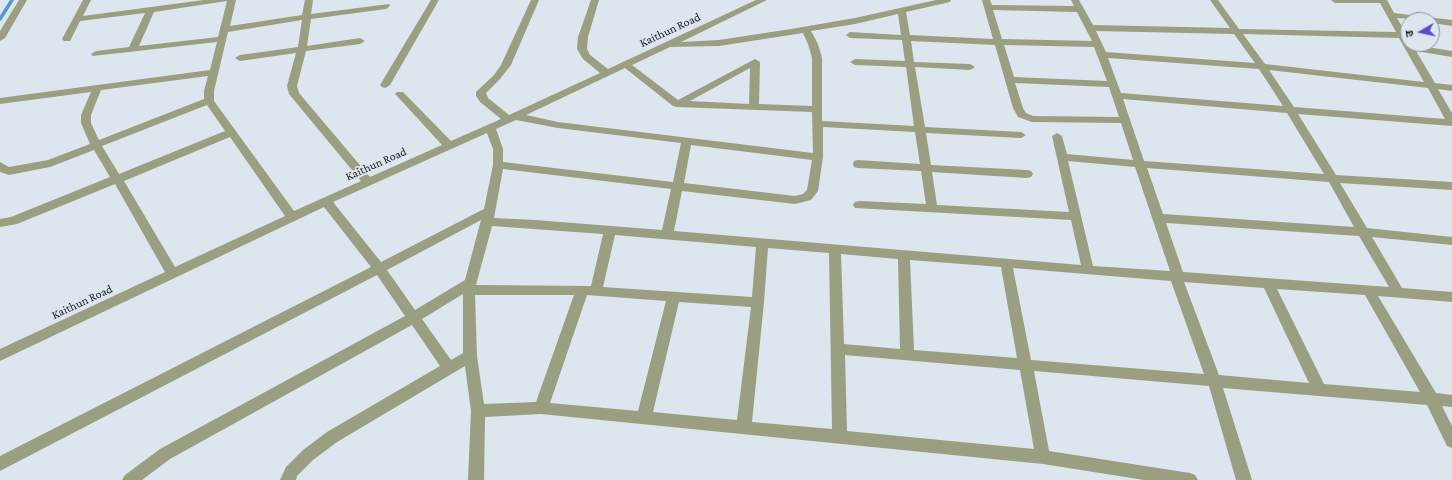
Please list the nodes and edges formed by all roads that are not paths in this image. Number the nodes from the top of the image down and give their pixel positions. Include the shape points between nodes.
1 (23, 0) edge
2 (88, 0) edge
3 (224, 0) edge
4 (232, 0) edge
5 (309, 0) edge
6 (435, 0) edge
7 (535, 0) edge
8 (595, 0) edge
9 (763, 0) edge
10 (947, 0) edge
11 (1214, 0) edge
12 (1334, 0) edge
13 (1383, 0) edge
14 (987, 4) edge
15 (1078, 5) edge
16 (386, 6) dead end
17 (151, 9) junction
18 (902, 11) junction
19 (1390, 15) junction
20 (1400, 16) edge
21 (307, 17) junction
22 (78, 19) junction
23 (1440, 21) edge
24 (1452, 23) edge
25 (1090, 28) junction
26 (806, 30) junction
27 (1236, 30) junction
28 (1400, 32) edge
29 (223, 34) junction
30 (850, 35) dead end
31 (1400, 35) edge
32 (0, 38) edge
33 (906, 38) junction
34 (67, 39) dead end
35 (360, 41) dead end
36 (999, 42) junction
37 (1098, 44) junction
38 (667, 45) junction
39 (133, 49) junction
40 (302, 49) junction
41 (1412, 52) edge
42 (1440, 52) edge
43 (96, 54) dead end
44 (1452, 54) edge
45 (1102, 55) junction
46 (240, 58) dead end
47 (855, 62) dead end
48 (909, 64) junction
49 (626, 65) junction
50 (1262, 66) junction
51 (970, 68) dead end
52 (213, 72) junction
53 (607, 73) junction
54 (1010, 80) junction
55 (1113, 84) junction
56 (1431, 84) junction
57 (385, 85) dead end
58 (97, 88) junction
59 (1452, 88) edge
60 (400, 94) dead end
61 (1117, 96) junction
62 (0, 101) edge
63 (209, 101) junction
64 (677, 104) junction
65 (754, 107) junction
66 (817, 109) junction
67 (1289, 109) junction
68 (511, 118) junction
69 (1125, 120) junction
70 (1452, 123) edge
71 (818, 124) junction
72 (490, 128) junction
73 (919, 129) junction
74 (231, 133) junction
75 (1021, 135) dead end
76 (1057, 136) dead end
77 (687, 142) junction
78 (96, 145) junction
79 (449, 146) junction
80 (818, 157) junction
81 (1062, 157) junction
82 (858, 164) dead end
83 (1139, 164) junction
84 (498, 165) junction
85 (0, 167) edge
86 (925, 168) junction
87 (1027, 174) dead end
88 (1333, 178) junction
89 (117, 179) junction
90 (368, 182) junction
91 (1452, 186) edge
92 (678, 187) junction
93 (326, 201) junction
94 (859, 205) dead end
95 (932, 209) junction
96 (1075, 216) junction
97 (292, 217) junction
98 (487, 217) junction
99 (1157, 218) junction
100 (0, 223) edge
101 (610, 231) junction
102 (1364, 232) junction
103 (667, 235) junction
104 (1452, 241) edge
105 (762, 242) junction
106 (835, 249) junction
107 (904, 254) junction
108 (1006, 262) junction
109 (378, 267) junction
110 (1088, 270) junction
111 (173, 274) junction
112 (1177, 276) junction
113 (1268, 283) junction
114 (470, 286) junction
115 (589, 290) junction
116 (1368, 290) junction
117 (1399, 294) junction
118 (674, 296) junction
119 (1452, 297) edge
120 (758, 302) junction
121 (414, 317) junction
122 (839, 349) junction
123 (907, 354) junction
124 (0, 355) edge
125 (470, 356) junction
126 (1026, 365) junction
127 (450, 369) junction
128 (1214, 381) junction
129 (1320, 390) junction
130 (1432, 400) junction
131 (1452, 401) edge
132 (541, 408) junction
133 (478, 411) junction
134 (644, 417) junction
135 (744, 427) junction
136 (840, 437) junction
137 (1452, 441) edge
138 (1043, 457) junction
139 (0, 464) edge
140 (130, 480) edge
141 (288, 480) edge
142 (476, 480) edge
143 (1190, 480) edge
144 (1244, 480) edge

1 - 32 street
2 - 22 street
3 - 17 street
4 - 29 street
5 - 21 street
6 - 57 street
7 - 68 street via 506,65 481,92 484,100
8 - 53 street via 583,37 582,49 586,57
9 - 38 street, Kaithun Road
10 - 18 street
11 - 27 street
12 - 13 street
13 - 19 street
14 - 15 street
14 - 36 street
15 - 25 street
16 - 21 street
17 - 22 street
17 - 39 street
18 - 26 street
18 - 33 street
19 - 20 street
19 - 28 street
21 - 29 street
21 - 40 street
22 - 34 street
23 - 24 street
25 - 27 street
25 - 37 street
26 - 38 street via 719,42
26 - 66 street via 816,58
27 - 31 street
27 - 50 street
29 - 39 street
29 - 52 street
30 - 33 street
33 - 36 street
33 - 48 street
35 - 40 street
36 - 37 street
36 - 54 street
37 - 45 street
38 - 49 street, Kaithun Road
39 - 43 street
40 - 46 street
40 - 90 street via 293,82 294,94
41 - 56 street
42 - 44 street
45 - 50 street
45 - 55 street
47 - 48 street
48 - 51 street
48 - 73 street
49 - 53 street, Kaithun Road
49 - 64 street
50 - 56 street
50 - 67 street
52 - 58 street
52 - 63 street
53 - 68 street, Kaithun Road
54 - 55 street
54 - 69 street via 1018,108 1026,117
55 - 61 street
56 - 59 street
56 - 70 street
58 - 62 street
58 - 78 street via 85,119
60 - 79 street
61 - 67 street
61 - 69 street
63 - 74 street
63 - 78 street
64 - 65 street
64 - 65 street via 755,62
65 - 66 street
66 - 71 street
67 - 70 street
67 - 88 street
68 - 72 street, Kaithun Road
68 - 77 street
69 - 83 street
71 - 73 street
71 - 80 street
72 - 79 street, Kaithun Road
72 - 84 street via 498,150
73 - 75 street
73 - 86 street
74 - 89 street
74 - 97 street
76 - 81 street
77 - 80 street
77 - 92 street
78 - 85 street via 38,166 9,170
78 - 89 street
79 - 90 street, Kaithun Road
80 - 92 street via 812,191 803,199
81 - 83 street
81 - 96 street
82 - 86 street
83 - 88 street
83 - 99 street
84 - 92 street
84 - 98 street
86 - 87 street
86 - 95 street
88 - 91 street
88 - 102 street
89 - 100 street via 13,221
89 - 111 street
90 - 93 street, Kaithun Road
92 - 103 street
93 - 97 street, Kaithun Road
93 - 109 street
94 - 95 street
95 - 96 street
96 - 110 street
97 - 111 street, Kaithun Road
98 - 101 street
98 - 109 street
98 - 114 street
99 - 102 street
99 - 112 street
101 - 103 street
101 - 115 street
102 - 104 street
102 - 117 street
103 - 105 street
105 - 106 street
105 - 120 street
106 - 107 street
106 - 122 street
107 - 108 street
107 - 123 street
108 - 110 street
108 - 126 street
109 - 121 street
109 - 139 street
110 - 112 street
111 - 124 street, Kaithun Road
112 - 113 street
112 - 128 street
113 - 116 street
113 - 129 street
114 - 115 street
114 - 121 street
114 - 125 street
115 - 118 street
115 - 132 street
116 - 117 street
116 - 130 street
117 - 119 street
118 - 120 street
118 - 134 street
120 - 135 street
121 - 127 street
121 - 140 street via 165,454
122 - 123 street
122 - 136 street
123 - 126 street
125 - 127 street
125 - 133 street
126 - 128 street
126 - 138 street
127 - 141 street via 332,437 308,455 291,472
128 - 129 street
128 - 144 street
129 - 130 street
130 - 131 street
130 - 137 street
132 - 133 street
132 - 134 street
133 - 142 street
134 - 135 street
135 - 136 street
136 - 138 street
138 - 143 street

